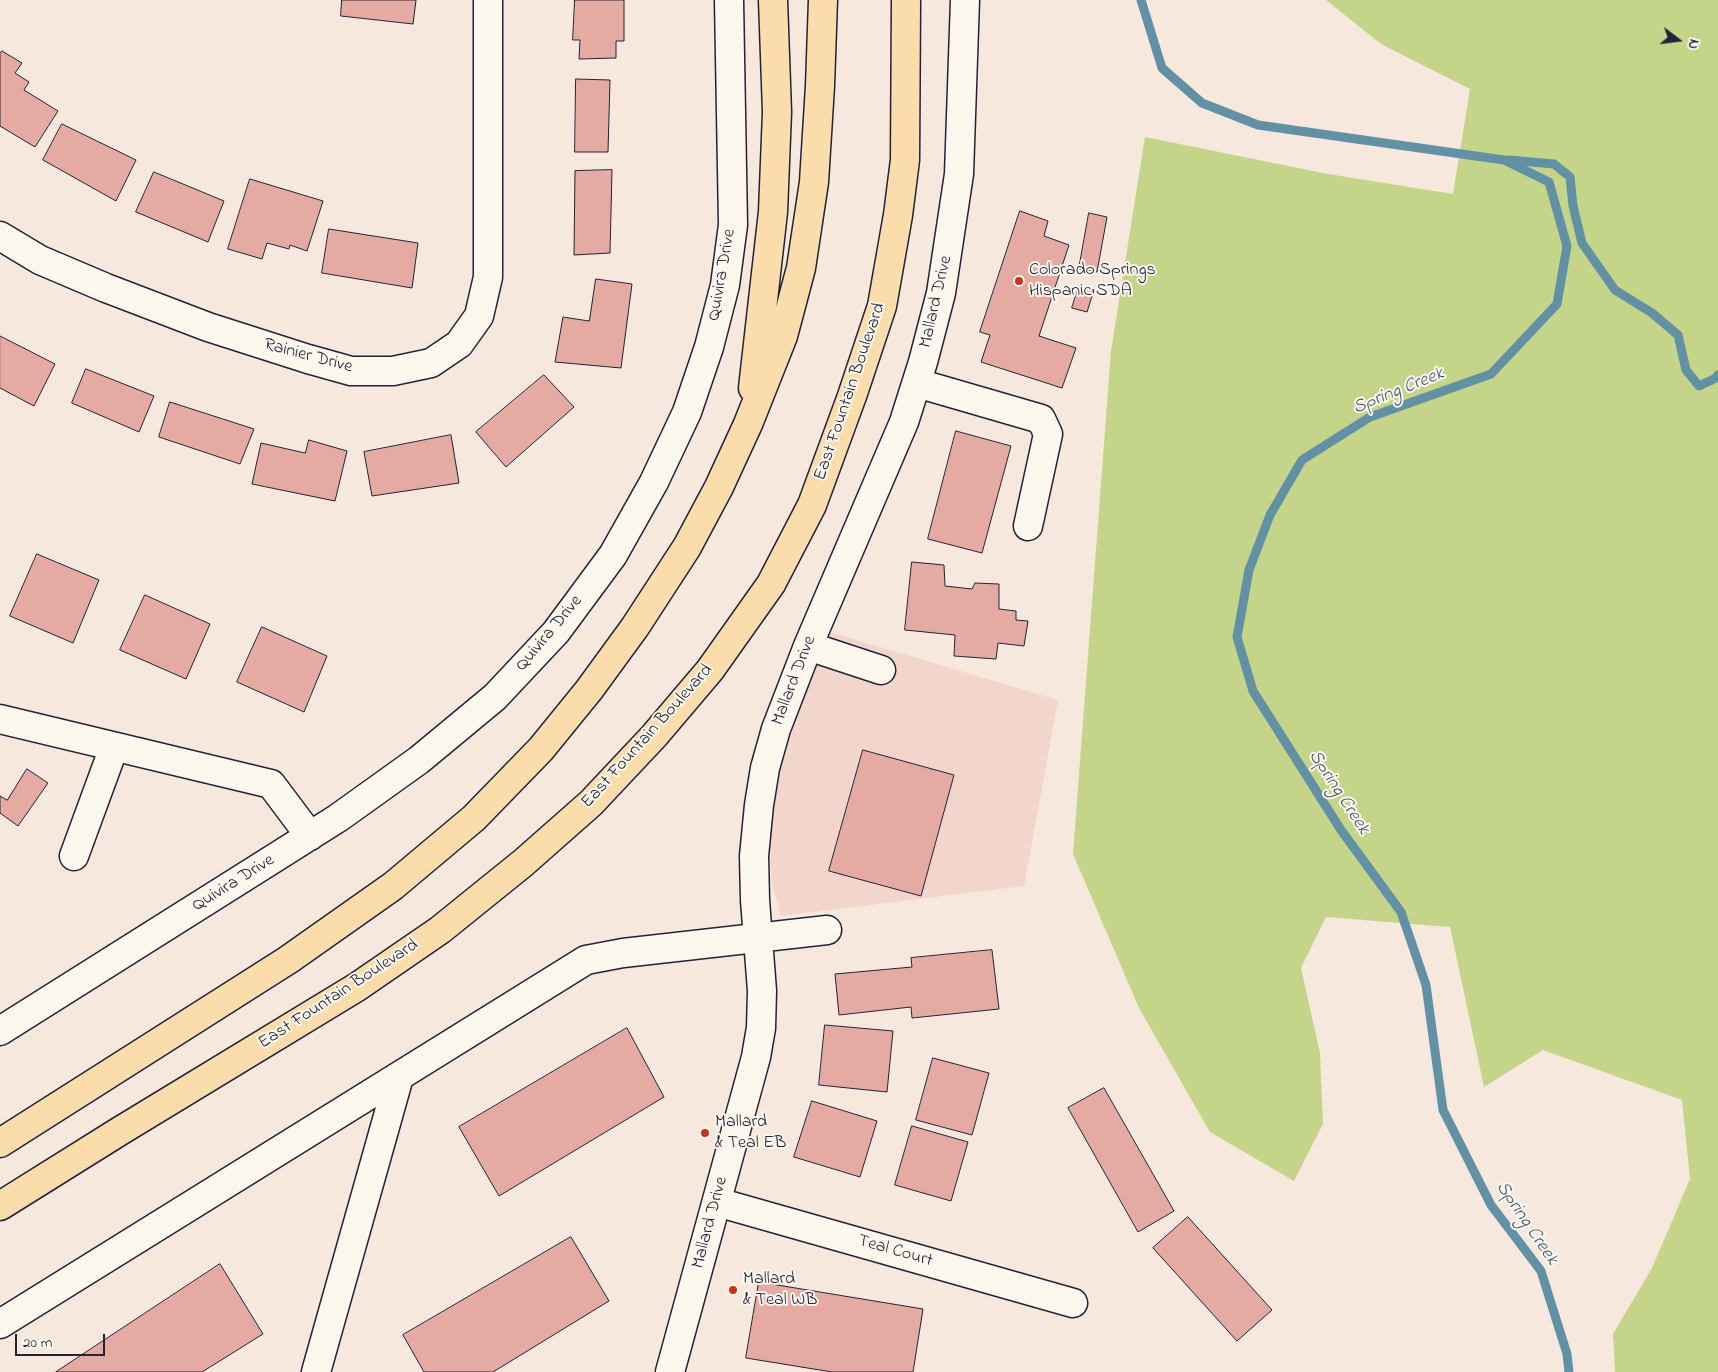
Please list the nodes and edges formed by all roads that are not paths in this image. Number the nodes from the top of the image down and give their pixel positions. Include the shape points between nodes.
1 (488, 0) edge
2 (729, 0) edge
3 (774, 0) edge
4 (823, 0) edge
5 (906, 0) edge
6 (965, 0) edge
7 (0, 236) edge
8 (917, 383) junction
9 (748, 424) junction
10 (1028, 526) dead end
11 (808, 646) junction
12 (881, 670) dead end
13 (0, 720) edge
14 (114, 747) junction
15 (310, 836) junction
16 (74, 856) dead end
17 (827, 930) dead end
18 (758, 938) junction
19 (0, 1030) edge
20 (398, 1077) junction
21 (0, 1143) edge
22 (717, 1202) junction
23 (0, 1206) edge
24 (1074, 1303) dead end
25 (0, 1324) edge
26 (316, 1372) edge
27 (670, 1372) edge

1 - 7 street, Rainier Drive via 488,277 479,316 460,344 431,363 393,371 351,371 308,359 208,328 106,288 40,260
2 - 15 street, Quivira Drive via 733,225 725,284 709,347 687,412 654,482 613,555 556,632 495,697 419,760
3 - 9 highway via 777,112 773,212
4 - 9 highway via 814,182 801,268 783,336
5 - 23 highway, East Fountain Boulevard via 905,160 882,306 812,505 770,584 710,670 591,803 440,930 357,987
6 - 8 street, Mallard Drive via 959,174 941,293
8 - 10 street via 1041,419 1048,434
8 - 11 street, Mallard Drive via 897,439
9 - 21 highway via 687,547 635,627 541,749 474,818 393,886 288,960
11 - 12 street
11 - 18 street, Mallard Drive via 765,768 754,856
13 - 14 street
14 - 15 street via 271,784
14 - 16 street
15 - 19 street, Quivira Drive
17 - 18 street
18 - 20 street via 623,952 586,960
18 - 22 street, Mallard Drive via 761,1028
20 - 25 street
20 - 26 street
22 - 24 street, Teal Court
22 - 27 street, Mallard Drive

